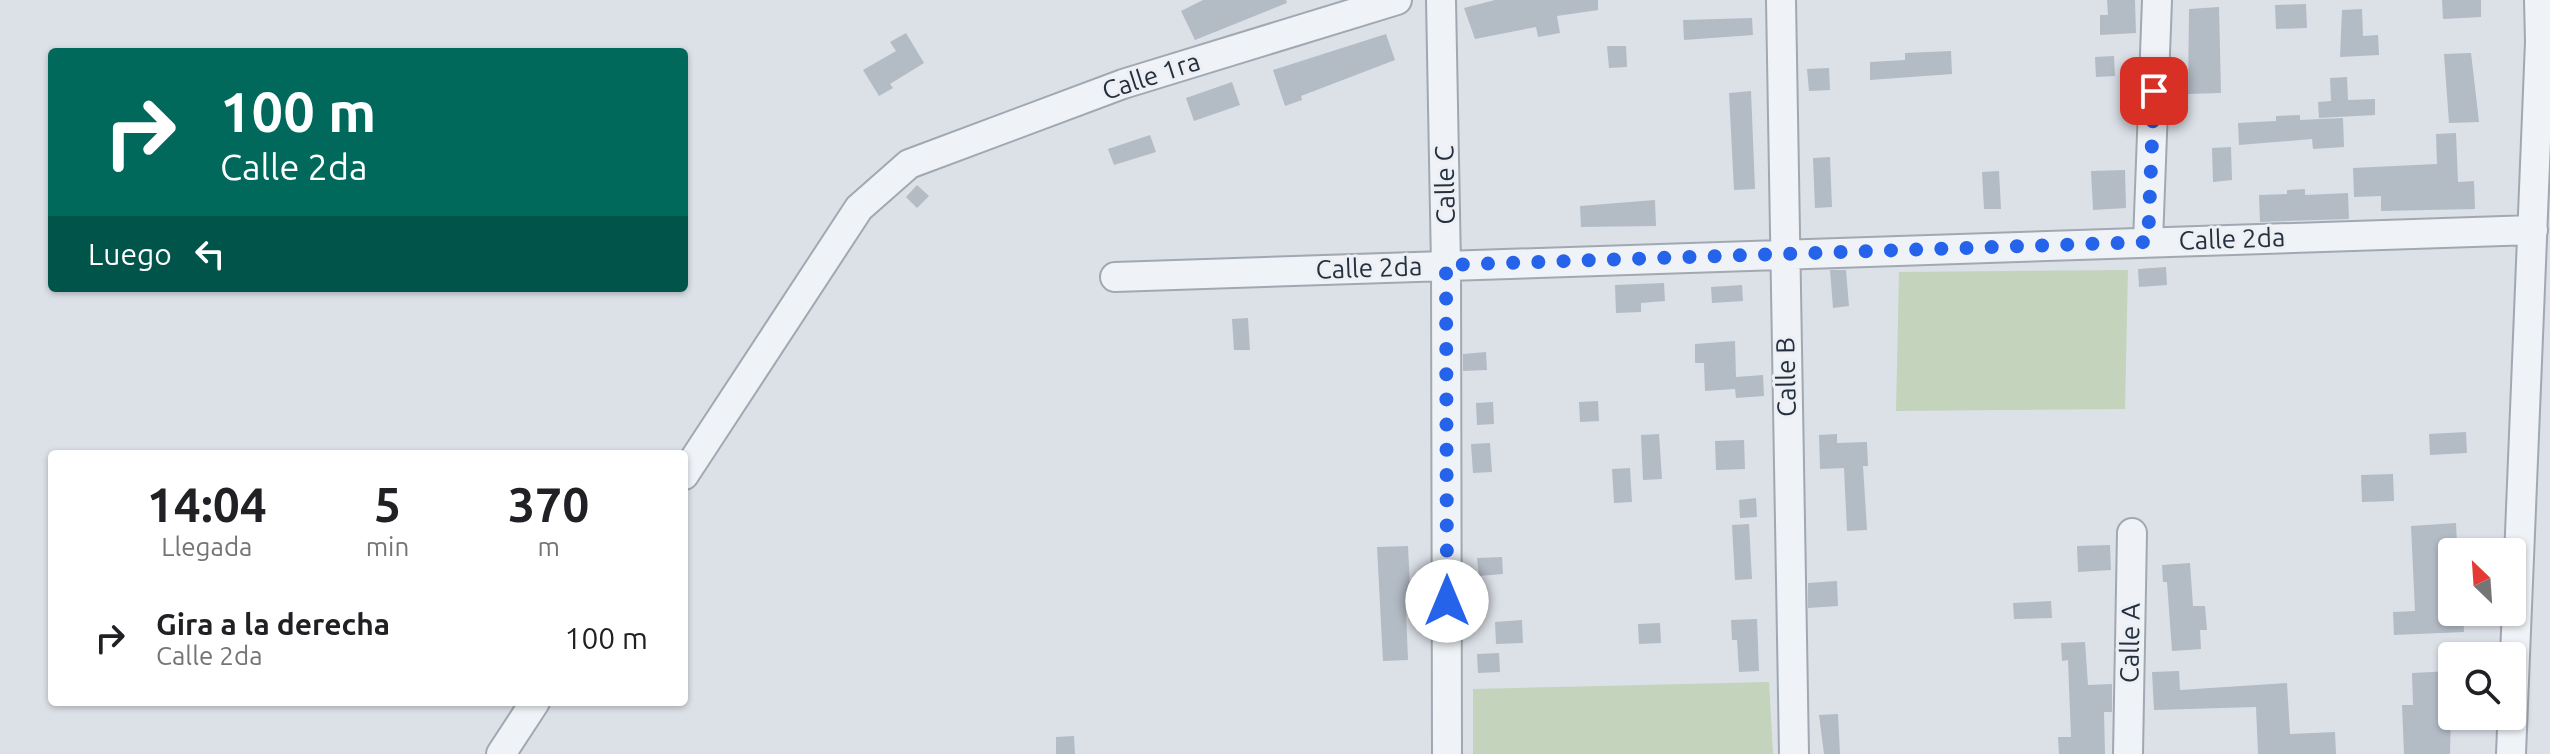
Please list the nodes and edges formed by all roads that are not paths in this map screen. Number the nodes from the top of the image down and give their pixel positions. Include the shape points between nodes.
1 (1397, 0) edge
2 (1441, 0) edge
3 (1781, 0) edge
4 (2157, 0) edge
5 (2539, 0) edge
6 (2533, 230) junction
7 (2148, 242) junction
8 (1784, 253) junction
9 (1446, 265) junction
10 (1115, 277) dead end
11 (688, 469) edge
12 (2132, 533) dead end
13 (532, 706) edge
14 (501, 754) edge
15 (1447, 754) edge
16 (1794, 754) edge
17 (2128, 754) edge
18 (2511, 754) edge

1 - 11 street, Calle 1ra via 1123,84 909,164 859,208
2 - 9 street, Calle C
3 - 8 street, Calle B
4 - 7 street
5 - 6 street
6 - 7 street, Calle 2da
6 - 18 street
7 - 8 street, Calle 2da
8 - 9 street, Calle 2da
8 - 16 street, Calle B
9 - 10 street, Calle 2da
9 - 15 street, Calle C
12 - 17 street, Calle A
13 - 14 street

